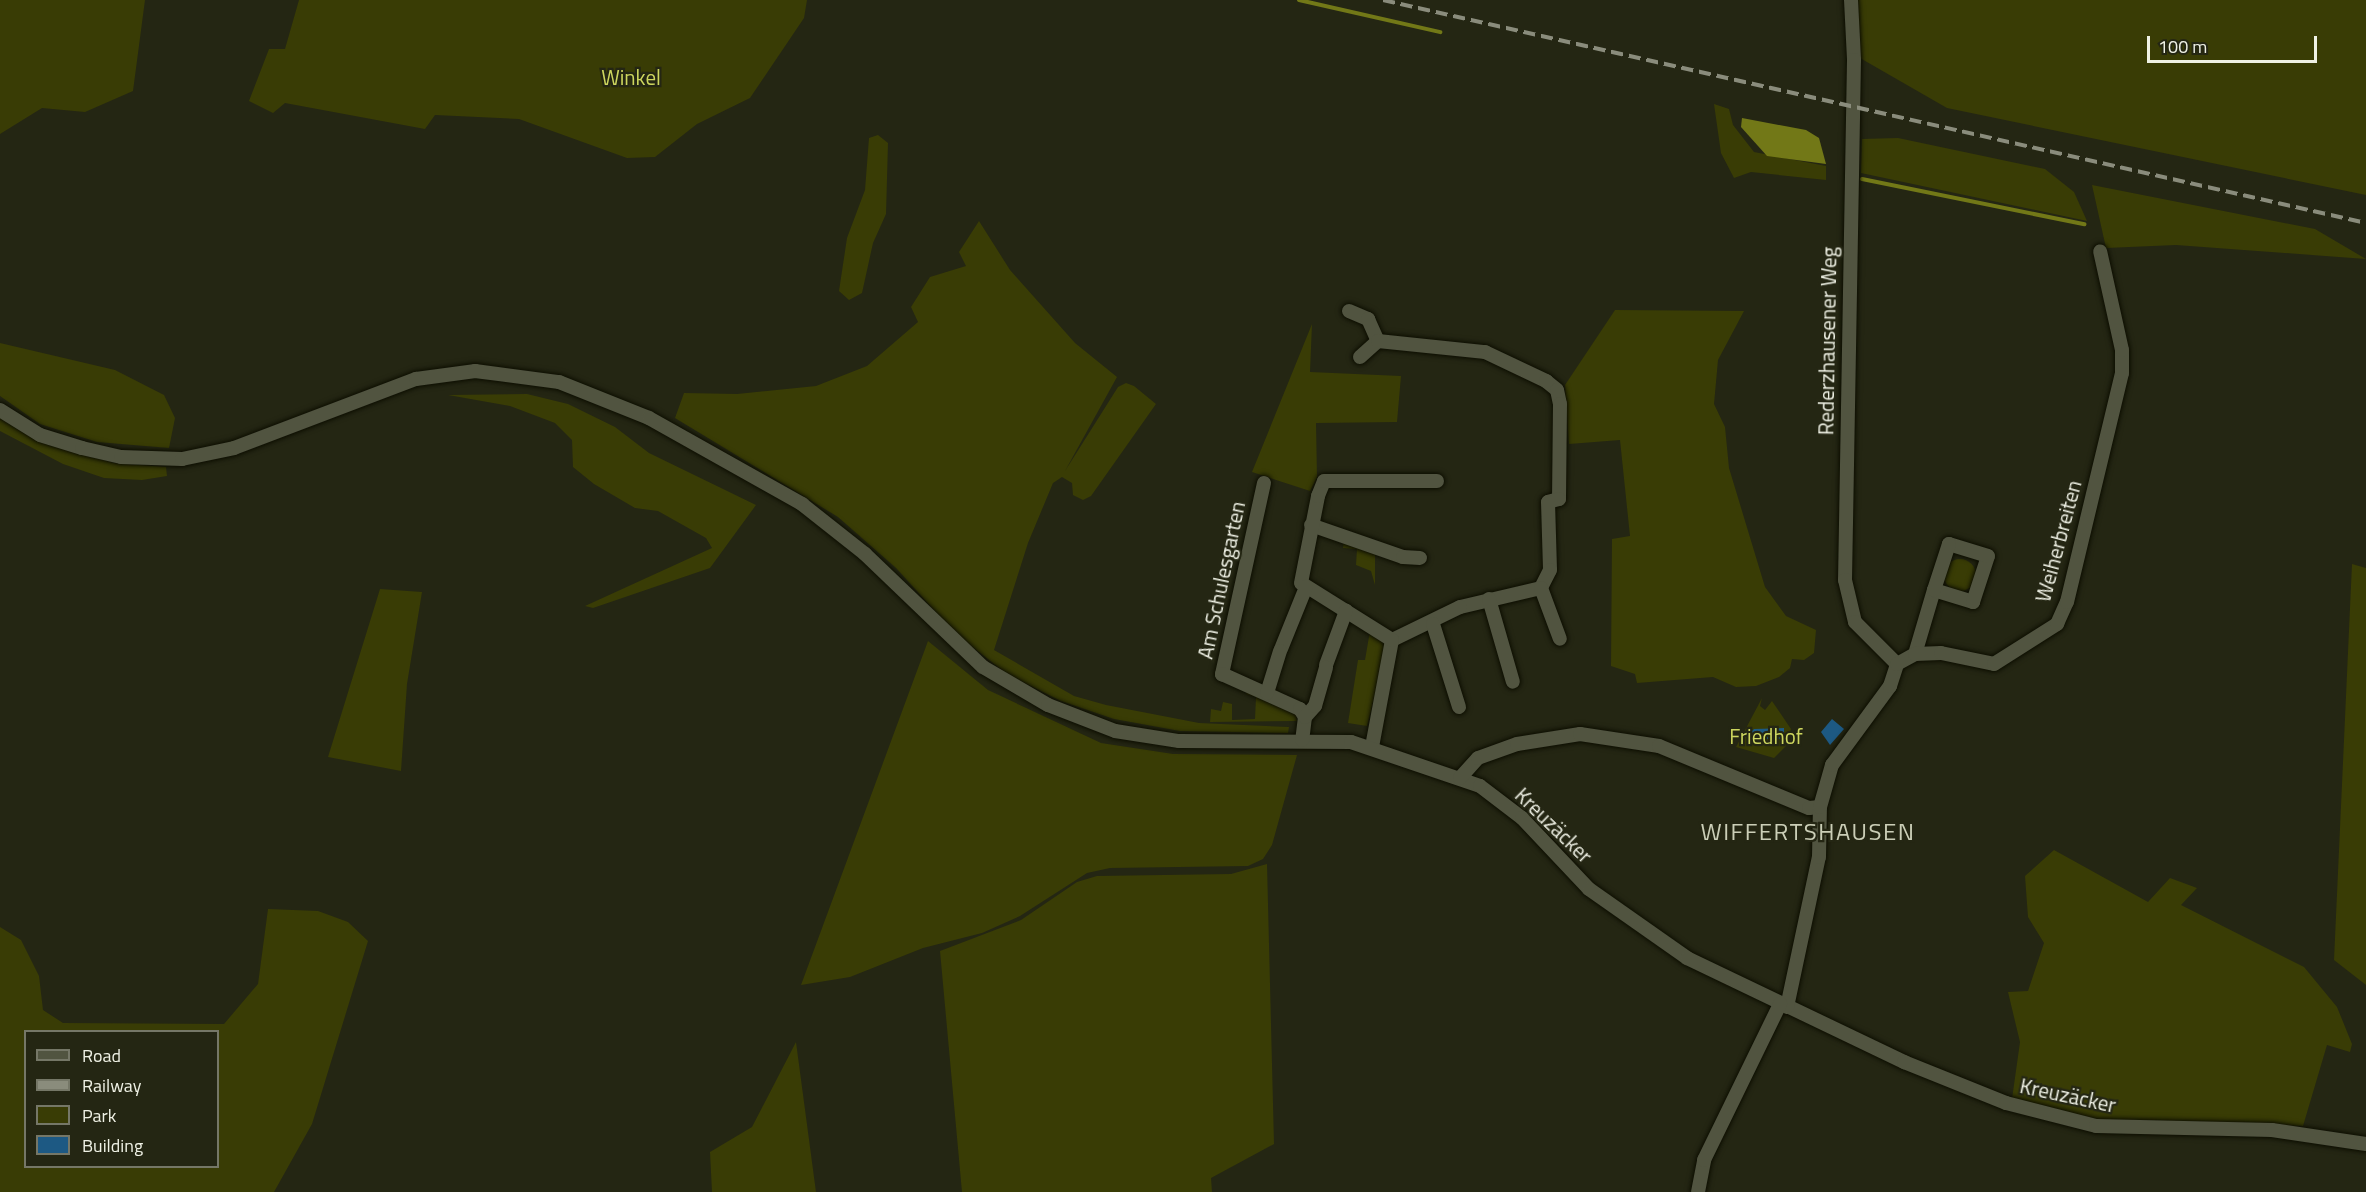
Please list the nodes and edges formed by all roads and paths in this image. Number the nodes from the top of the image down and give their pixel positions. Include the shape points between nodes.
1 (1851, 0) edge
2 (2100, 251) dead end
3 (1349, 311) dead end
4 (1378, 341) junction
5 (1360, 357) dead end
6 (0, 410) edge
7 (1437, 481) dead end
8 (1264, 483) dead end
9 (1311, 525) junction
10 (1420, 558) dead end
11 (1306, 587) junction
12 (1541, 588) junction
13 (1934, 590) junction
14 (1489, 599) junction
15 (1346, 611) junction
16 (1433, 624) junction
17 (1560, 639) dead end
18 (1392, 640) junction
19 (1915, 654) junction
20 (1897, 664) junction
21 (1513, 682) dead end
22 (1267, 693) junction
23 (1459, 707) dead end
24 (1305, 717) junction
25 (1302, 740) junction
26 (1372, 747) junction
27 (1460, 778) junction
28 (1820, 807) junction
29 (1784, 1006) junction
30 (2366, 1144) edge
31 (1698, 1191) edge

1 - 20 street, Rederzhausener Weg via 1854,60 1845,580 1855,622
2 - 19 street, Weiherbreiten via 2122,350 2122,373 2085,540 2057,624 1994,664 1941,653
3 - 4 street via 1368,319 1376,328
4 - 5 street
4 - 12 street via 1485,352 1557,390 1559,499 1548,502 1550,570
6 - 25 street, Kreuzäcker via 40,435 82,448 121,457 182,459 234,448 416,379 475,371 559,382 649,418 802,504 865,554 963,650 1020,690 1115,730 1179,741
7 - 9 street via 1324,481
8 - 22 street, Am Schulesgarten via 1222,674
9 - 10 street via 1403,557
9 - 11 street via 1300,576
11 - 15 street
11 - 22 street
12 - 14 street via 1506,600
12 - 17 street
13 - 13 street via 1949,544 1988,556 1973,602
13 - 19 street
14 - 16 street via 1460,608
14 - 21 street
15 - 18 street
15 - 24 street via 1315,706
16 - 18 street
16 - 23 street
18 - 26 street
19 - 20 street, Weiherbreiten
20 - 28 street via 1890,686 1838,752
22 - 24 street, Am Schulesgarten via 1290,702
24 - 25 street
25 - 26 street, Kreuzäcker
26 - 27 street, Kreuzäcker
27 - 28 street via 1478,758 1517,744 1580,734 1659,746 1809,808
27 - 29 street, Kreuzäcker via 1480,786 1522,818 1589,889 1622,917 1687,958
28 - 29 street via 1818,857
29 - 30 street, Kreuzäcker via 1955,1083 2064,1120 2139,1130 2272,1130
29 - 31 street via 1704,1160

